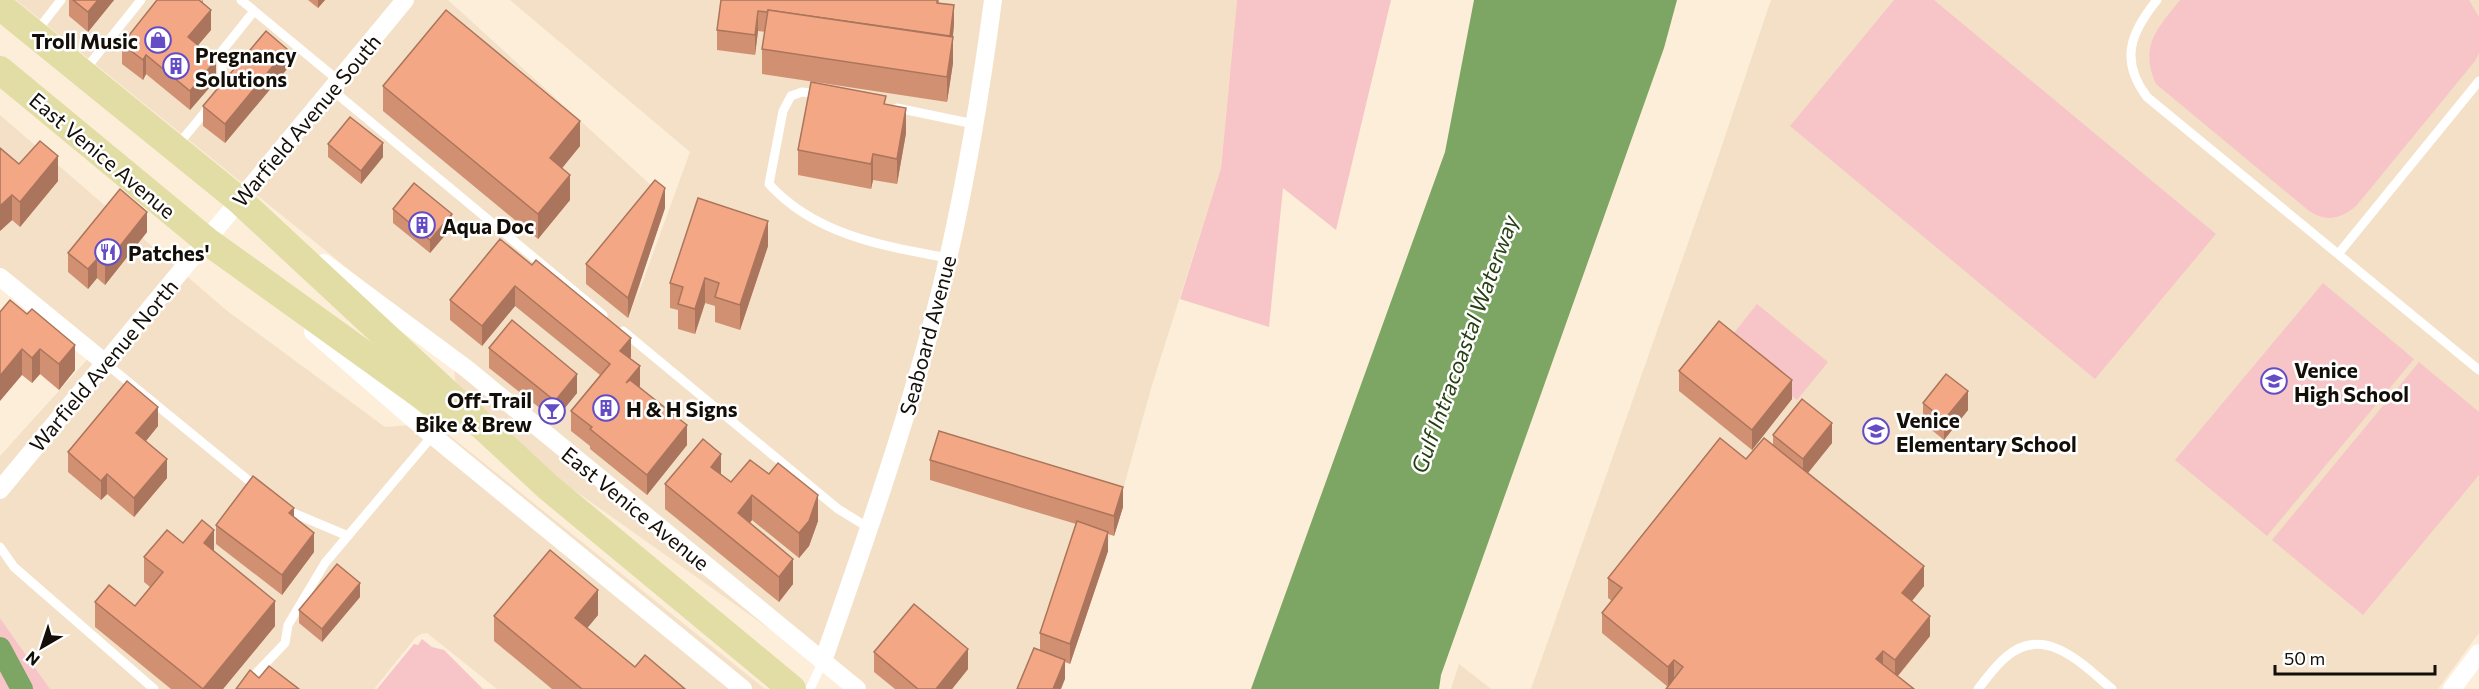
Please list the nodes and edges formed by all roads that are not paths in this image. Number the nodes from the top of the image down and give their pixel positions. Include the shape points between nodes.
1 (62, 0) edge
2 (141, 0) edge
3 (240, 0) edge
4 (405, 0) edge
5 (993, 0) edge
6 (2157, 0) edge
7 (0, 6) edge
8 (254, 11) junction
9 (35, 34) junction
10 (0, 69) edge
11 (83, 73) junction
12 (2479, 81) edge
13 (335, 85) junction
14 (827, 95) edge
15 (885, 105) edge
16 (974, 124) junction
17 (176, 148) junction
18 (239, 200) junction
19 (207, 241) junction
20 (2339, 252) junction
21 (948, 258) junction
22 (0, 277) edge
23 (104, 362) junction
24 (2479, 370) edge
25 (433, 435) junction
26 (542, 482) junction
27 (0, 490) edge
28 (268, 496) edge
29 (277, 504) edge
30 (869, 528) junction
31 (348, 536) junction
32 (0, 547) edge
33 (2479, 653) edge
34 (823, 661) junction
35 (154, 689) edge
36 (241, 689) edge
37 (742, 689) edge
38 (792, 689) edge
39 (810, 689) edge
40 (857, 689) edge
41 (1978, 689) edge
42 (2112, 689) edge
43 (2452, 689) edge

1 - 9 lane
2 - 11 lane
3 - 8 lane
4 - 13 street, Warfield Avenue South
5 - 16 street, Seaboard Avenue
6 - 20 lane via 2139,23 2133,40 2133,67 2143,91
7 - 9 main road, East Venice Avenue
8 - 13 lane
8 - 17 lane via 222,51 222,90
9 - 11 main road, East Venice Avenue
10 - 19 main road, East Venice Avenue
11 - 17 main road, East Venice Avenue
12 - 20 lane
13 - 18 street, Warfield Avenue South
13 - 30 lane via 758,443 838,509
14 - 21 lane via 802,92 791,96 783,111 769,184 782,199 835,231 868,243
15 - 16 lane
16 - 21 street, Seaboard Avenue
17 - 18 main road, East Venice Avenue
18 - 19 street, Warfield Avenue South
18 - 26 main road, East Venice Avenue
18 - 34 street, East Venice Avenue via 467,369
19 - 23 street, Warfield Avenue North
19 - 25 street, East Venice Avenue
19 - 26 main road, East Venice Avenue
20 - 24 lane
21 - 30 street, Seaboard Avenue via 899,437
22 - 23 street
23 - 27 street, Warfield Avenue North
23 - 28 lane
25 - 31 lane
25 - 37 street, East Venice Avenue
26 - 38 main road, East Venice Avenue
29 - 31 lane
30 - 34 street, Seaboard Avenue
31 - 36 lane via 325,563 288,625 285,643
32 - 35 lane via 14,567
33 - 43 street
34 - 39 lane
34 - 40 street, East Venice Avenue
41 - 42 lane via 2007,656 2037,645 2065,651

